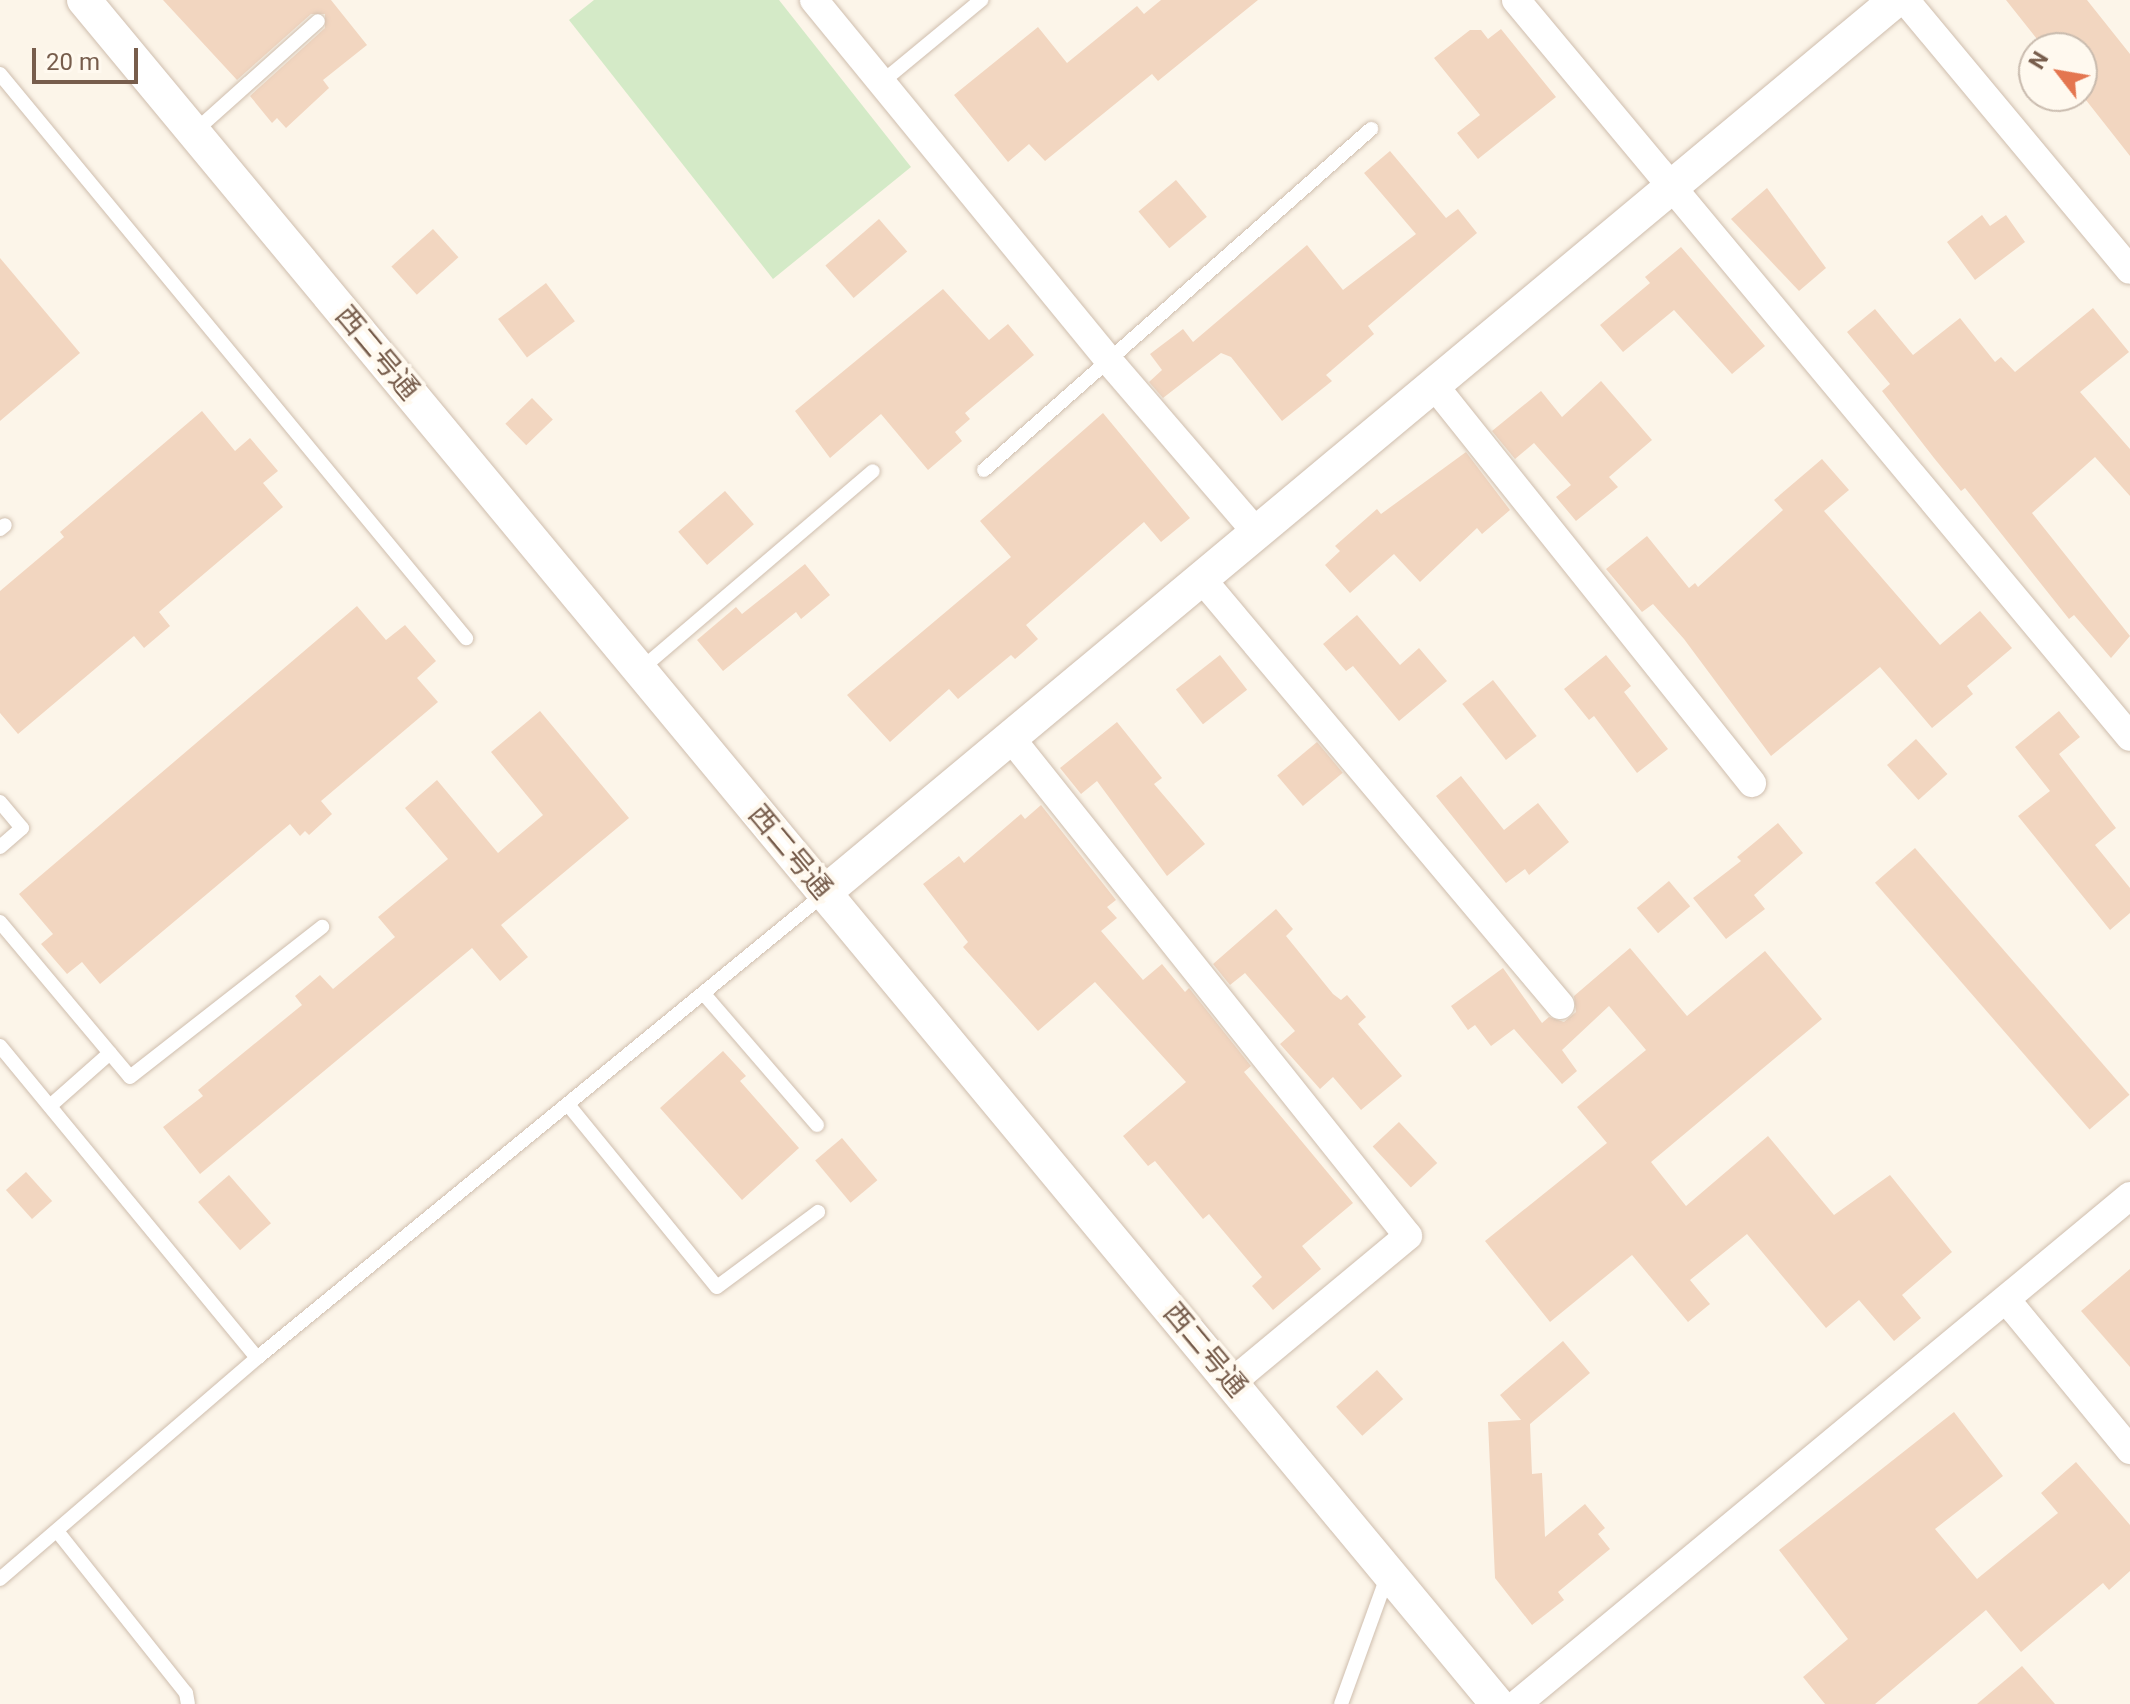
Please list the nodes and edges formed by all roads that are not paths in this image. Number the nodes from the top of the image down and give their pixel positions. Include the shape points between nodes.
1 (84, 0) edge
2 (814, 0) edge
3 (981, 0) edge
4 (1516, 0) edge
5 (1896, 0) edge
6 (1905, 0) edge
7 (318, 21) dead end
8 (0, 74) edge
9 (882, 82) junction
10 (1371, 129) dead end
11 (193, 132) junction
12 (1670, 188) junction
13 (2130, 270) edge
14 (1109, 361) junction
15 (1433, 384) junction
16 (984, 470) dead end
17 (873, 471) dead end
18 (1256, 532) junction
19 (1201, 578) junction
20 (466, 638) dead end
21 (640, 670) junction
22 (1010, 737) junction
23 (2130, 737) edge
24 (1752, 783) dead end
25 (0, 802) edge
26 (0, 847) edge
27 (824, 893) junction
28 (0, 922) edge
29 (322, 927) dead end
30 (704, 994) junction
31 (1560, 1005) dead end
32 (0, 1046) edge
33 (110, 1053) junction
34 (50, 1106) junction
35 (570, 1107) junction
36 (817, 1125) dead end
37 (2130, 1196) edge
38 (818, 1212) dead end
39 (2008, 1302) junction
40 (257, 1358) junction
41 (1232, 1382) junction
42 (2130, 1450) edge
43 (57, 1531) junction
44 (1388, 1574) junction
45 (0, 1579) edge
46 (188, 1704) edge
47 (1341, 1704) edge
48 (1497, 1704) edge
49 (1517, 1704) edge

1 - 11 street, 西二号通
2 - 9 street
3 - 9 lane
4 - 12 street
5 - 12 street
6 - 13 street
7 - 11 lane
8 - 20 lane
9 - 14 street
10 - 14 lane
11 - 21 street, 西二号通
12 - 15 street
12 - 23 street
14 - 16 lane
14 - 18 street
15 - 18 street
15 - 24 street
17 - 21 lane
18 - 19 street
19 - 22 street
19 - 31 street
21 - 27 street, 西二号通
22 - 27 street
22 - 41 street via 1408,1236
25 - 26 lane via 22,828
27 - 30 lane
27 - 41 street, 西二号通
28 - 33 lane
29 - 33 lane via 130,1077
30 - 35 lane
30 - 36 lane
32 - 34 lane
33 - 34 lane
34 - 40 lane
35 - 38 lane via 717,1287
35 - 40 lane
37 - 39 street
39 - 42 street
39 - 49 street
40 - 43 lane
41 - 44 street, 西二号通
43 - 45 lane
43 - 46 lane via 186,1693
44 - 47 lane
44 - 48 street, 西二号通

